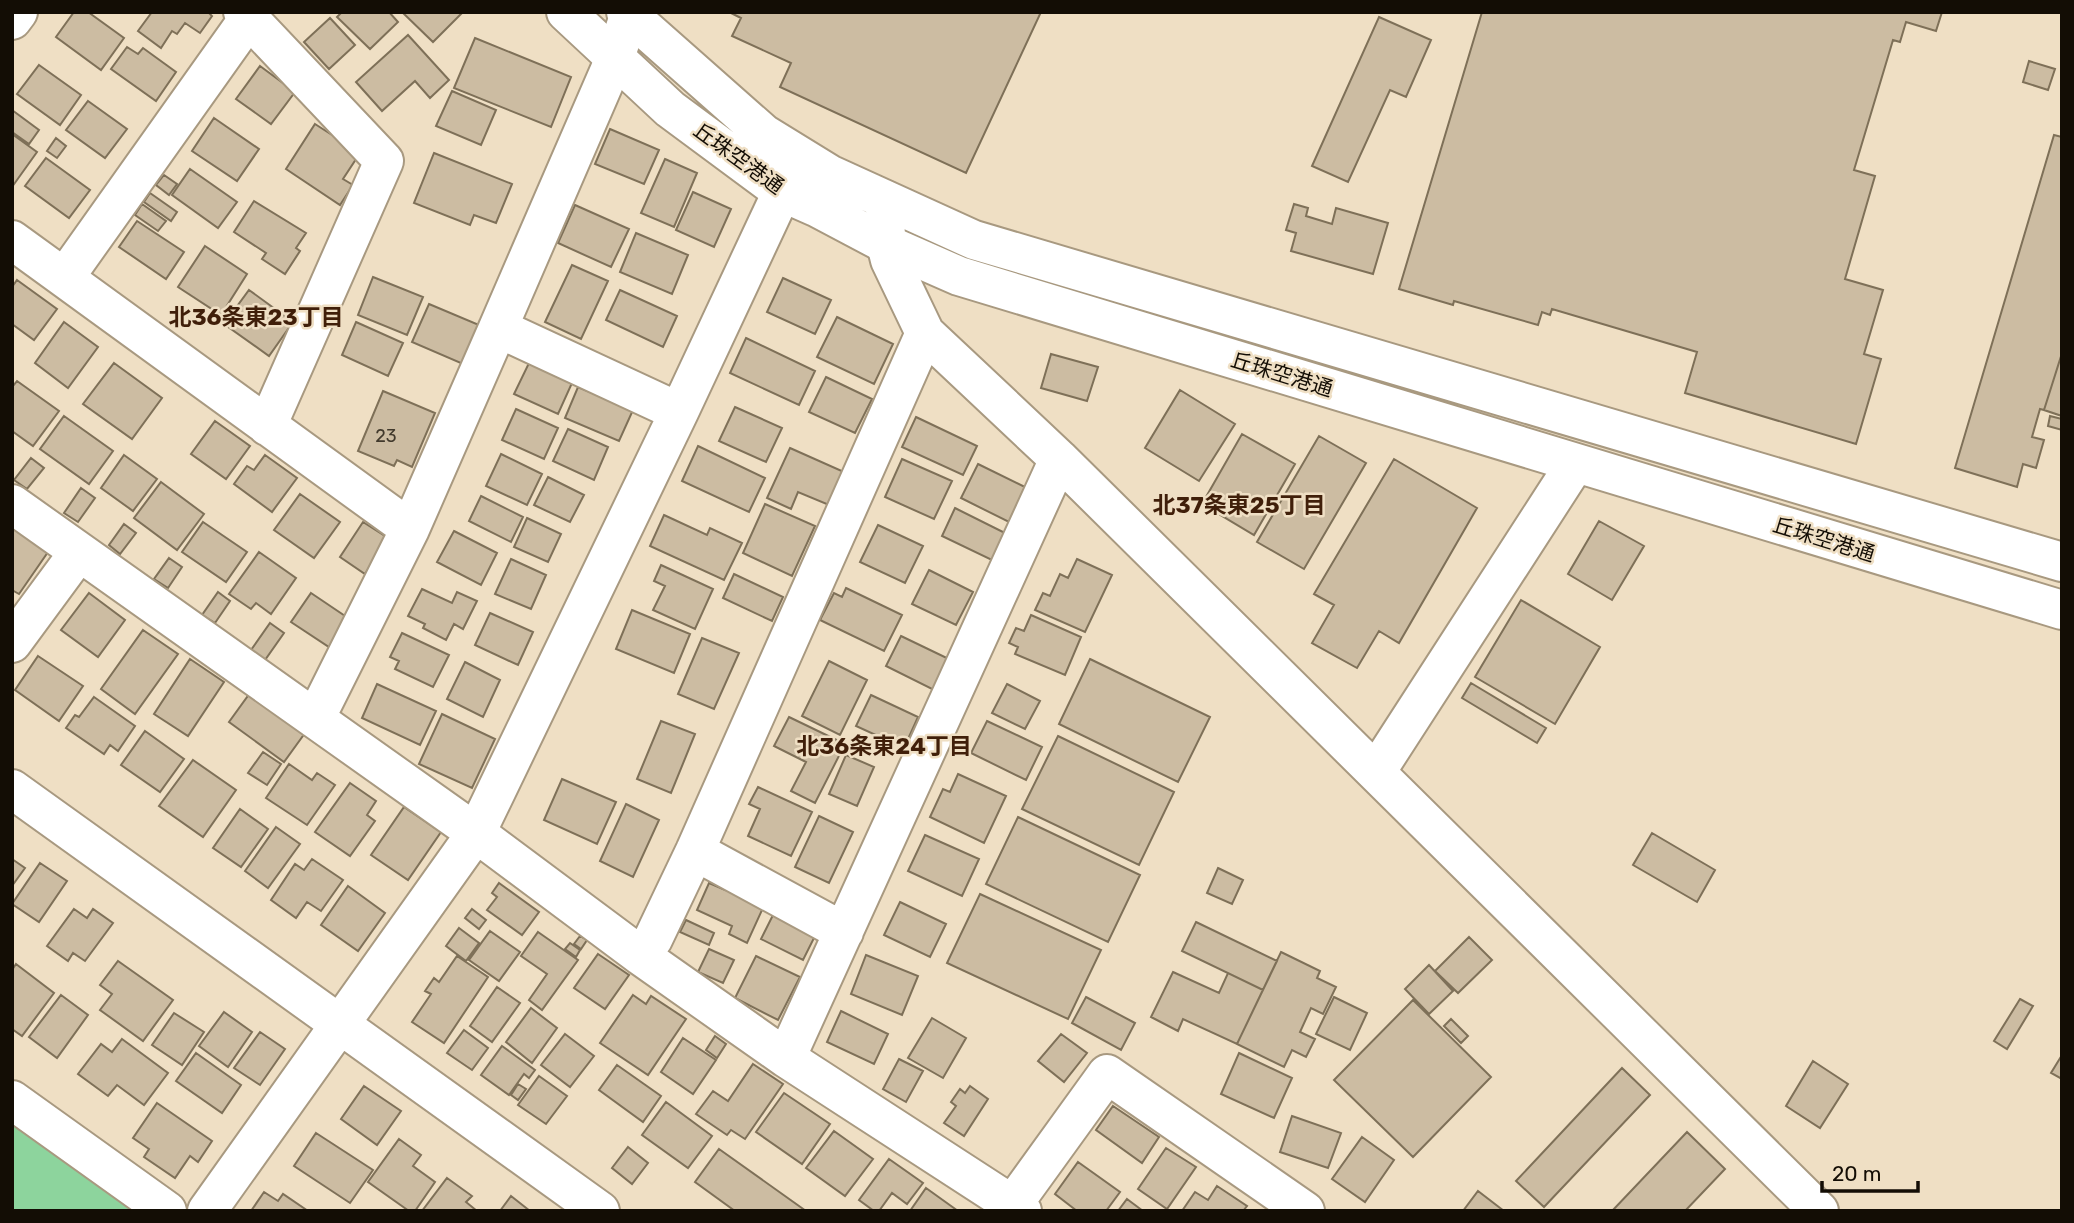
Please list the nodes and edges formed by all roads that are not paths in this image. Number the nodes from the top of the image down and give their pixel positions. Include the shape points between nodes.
1 (18, 12) edge
2 (566, 12) edge
3 (627, 14) edge
4 (246, 15) edge
5 (12, 20) edge
6 (615, 58) junction
7 (789, 149) junction
8 (782, 192) junction
9 (885, 200) junction
10 (12, 240) edge
11 (886, 244) junction
12 (65, 278) junction
13 (498, 328) junction
14 (925, 333) junction
15 (679, 412) junction
16 (267, 426) junction
17 (1059, 459) junction
18 (1575, 464) junction
19 (12, 504) edge
20 (410, 529) junction
21 (79, 552) junction
22 (2062, 562) edge
23 (2062, 610) edge
24 (12, 643) edge
25 (315, 719) junction
26 (1376, 772) junction
27 (12, 789) edge
28 (476, 834) junction
29 (695, 851) junction
30 (844, 932) junction
31 (641, 956) junction
32 (340, 1026) junction
33 (786, 1058) junction
34 (12, 1100) edge
35 (1014, 1209) edge
36 (1815, 1209) edge
37 (167, 1211) edge
38 (207, 1211) edge
39 (600, 1211) edge
40 (1305, 1211) edge

1 - 5 street
2 - 6 street, 丘珠空港通
3 - 6 street
3 - 7 street, 丘珠空港通 via 764,134
4 - 12 street
4 - 16 street via 384,161
6 - 8 street, 丘珠空港通 via 670,109
6 - 13 street
7 - 8 street
7 - 9 street, 丘珠空港通
8 - 11 street, 丘珠空港通
8 - 15 street
9 - 11 street
9 - 22 street, 丘珠空港通 via 974,240
10 - 12 street
11 - 14 street
11 - 18 street, 丘珠空港通 via 959,276
12 - 16 street
13 - 15 street
13 - 20 street
14 - 17 street
14 - 29 street
15 - 28 street
16 - 20 street
17 - 26 street
17 - 30 street
18 - 23 street, 丘珠空港通
18 - 26 street
19 - 21 street
20 - 25 street
21 - 24 street
21 - 25 street
25 - 28 street
26 - 36 street
27 - 32 street
28 - 31 street
28 - 32 street
29 - 30 street
29 - 31 street
30 - 33 street
31 - 33 street
32 - 38 street
32 - 39 street
33 - 35 street
34 - 37 street
35 - 40 street via 1107,1074

